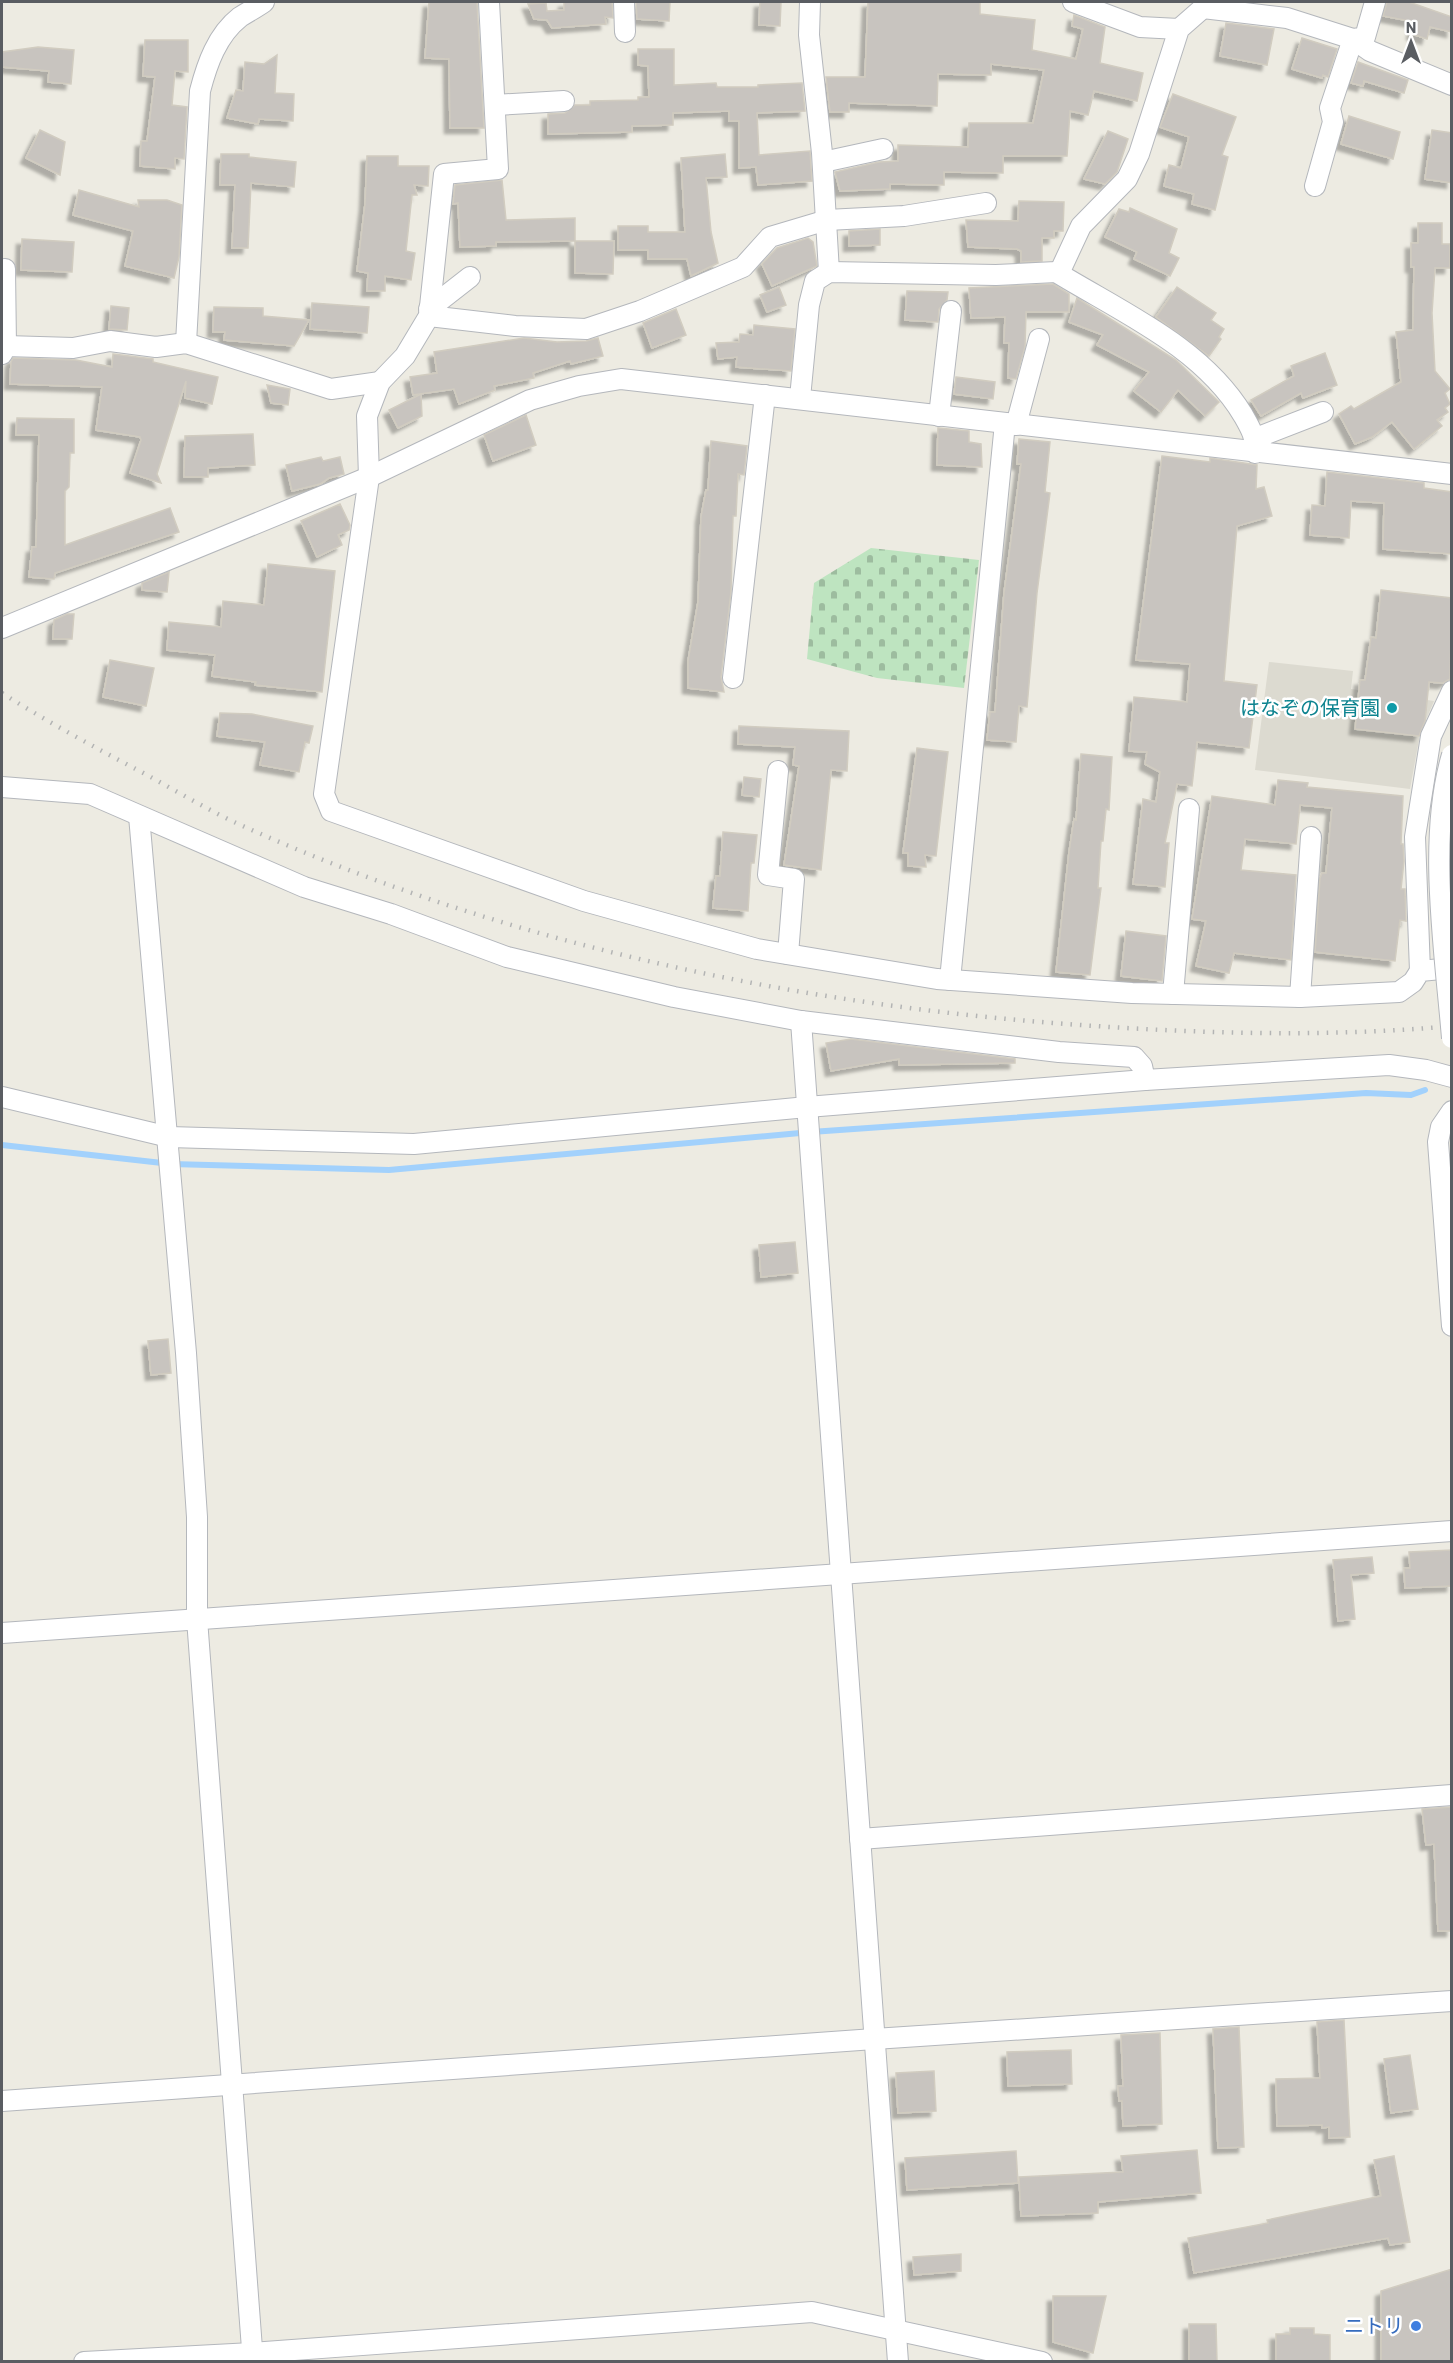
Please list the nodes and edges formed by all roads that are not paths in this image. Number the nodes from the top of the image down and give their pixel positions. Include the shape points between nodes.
1 (264, 2) edge
2 (489, 2) edge
3 (624, 2) edge
4 (810, 2) edge
5 (1073, 2) edge
6 (1375, 2) edge
7 (1204, 5) edge
8 (236, 9) edge
9 (1179, 29) junction
10 (625, 32) dead end
11 (1353, 39) junction
12 (1452, 85) edge
13 (564, 101) dead end
14 (495, 105) junction
15 (883, 149) dead end
16 (823, 162) junction
17 (1315, 186) dead end
18 (986, 203) dead end
19 (826, 220) junction
20 (5, 268) dead end
21 (829, 272) junction
22 (1056, 272) junction
23 (470, 277) dead end
24 (951, 311) dead end
25 (429, 312) junction
26 (1039, 339) dead end
27 (186, 343) junction
28 (4, 350) edge
29 (380, 382) junction
30 (765, 395) junction
31 (800, 398) junction
32 (1323, 412) dead end
33 (939, 416) junction
34 (1010, 424) junction
35 (1256, 446) junction
36 (1452, 474) edge
37 (369, 477) junction
38 (2, 628) edge
39 (734, 678) dead end
40 (1452, 692) edge
41 (1452, 754) edge
42 (778, 771) dead end
43 (2, 786) edge
44 (1189, 809) dead end
45 (139, 816) junction
46 (1311, 837) dead end
47 (788, 954) junction
48 (1452, 968) edge
49 (1420, 970) junction
50 (950, 980) junction
51 (1173, 994) junction
52 (1300, 997) junction
53 (801, 1021) junction
54 (1452, 1038) edge
55 (1452, 1077) edge
56 (1145, 1080) junction
57 (2, 1097) edge
58 (1452, 1111) edge
59 (807, 1113) junction
60 (169, 1142) junction
61 (1452, 1326) edge
62 (1452, 1531) edge
63 (839, 1572) junction
64 (197, 1619) junction
65 (2, 1633) edge
66 (1452, 1795) edge
67 (860, 1839) junction
68 (1452, 2001) edge
69 (874, 2039) junction
70 (233, 2085) junction
71 (2, 2102) edge
72 (896, 2329) junction
73 (253, 2357) edge
74 (84, 2361) edge
75 (898, 2361) edge
76 (1042, 2361) edge

1 - 8 street
2 - 14 street
3 - 10 street
4 - 16 street via 809,35
5 - 9 street via 1140,27
6 - 11 street via 1365,37
7 - 9 street
7 - 11 street via 1287,18
8 - 27 street via 206,64 200,91
9 - 22 street via 1139,154 1127,179 1081,226
11 - 12 street via 1370,51
11 - 17 street via 1330,108 1333,122
13 - 14 street
14 - 25 street via 498,169 444,174
15 - 16 street
16 - 19 street
18 - 19 street via 904,216
19 - 21 street
19 - 25 street via 770,237 743,267 640,312 586,329 515,326
20 - 28 street
21 - 22 street
21 - 31 street via 815,281 809,305
22 - 35 street via 1187,352 1227,390
23 - 25 street
24 - 33 street
25 - 29 street via 405,356
26 - 34 street
27 - 28 street via 156,347 110,341 73,348
27 - 29 street via 331,389
29 - 37 street via 367,416
30 - 31 street
30 - 37 street via 621,379 579,386 530,400
30 - 39 street
31 - 33 street
32 - 35 street
33 - 34 street
34 - 35 street
34 - 50 street
35 - 36 street
37 - 38 street
37 - 47 street via 324,794 331,811 584,901
40 - 49 street via 1431,736 1415,837
41 - 54 street, bridge via 1445,778 1440,881
42 - 47 street via 768,875 794,879
43 - 45 street via 90,794
44 - 51 street
45 - 53 street via 304,887 507,957 674,997
45 - 60 street
46 - 52 street
47 - 50 street
48 - 49 street
49 - 52 street via 1413,982 1399,992
50 - 51 street
51 - 52 street
53 - 56 street via 1059,1052 1134,1057 1142,1066
53 - 59 street
55 - 56 street via 1389,1065
56 - 59 street
57 - 60 street
58 - 61 street via 1441,1127 1438,1142
59 - 60 street via 414,1144
59 - 63 street
60 - 64 street via 197,1517
62 - 63 street
63 - 64 street
63 - 67 street
64 - 65 street
64 - 70 street
66 - 67 street
67 - 69 street
68 - 69 street
69 - 70 street
69 - 72 street
70 - 71 street
70 - 73 street
72 - 73 street via 812,2312
72 - 75 street
72 - 76 street
73 - 74 street

